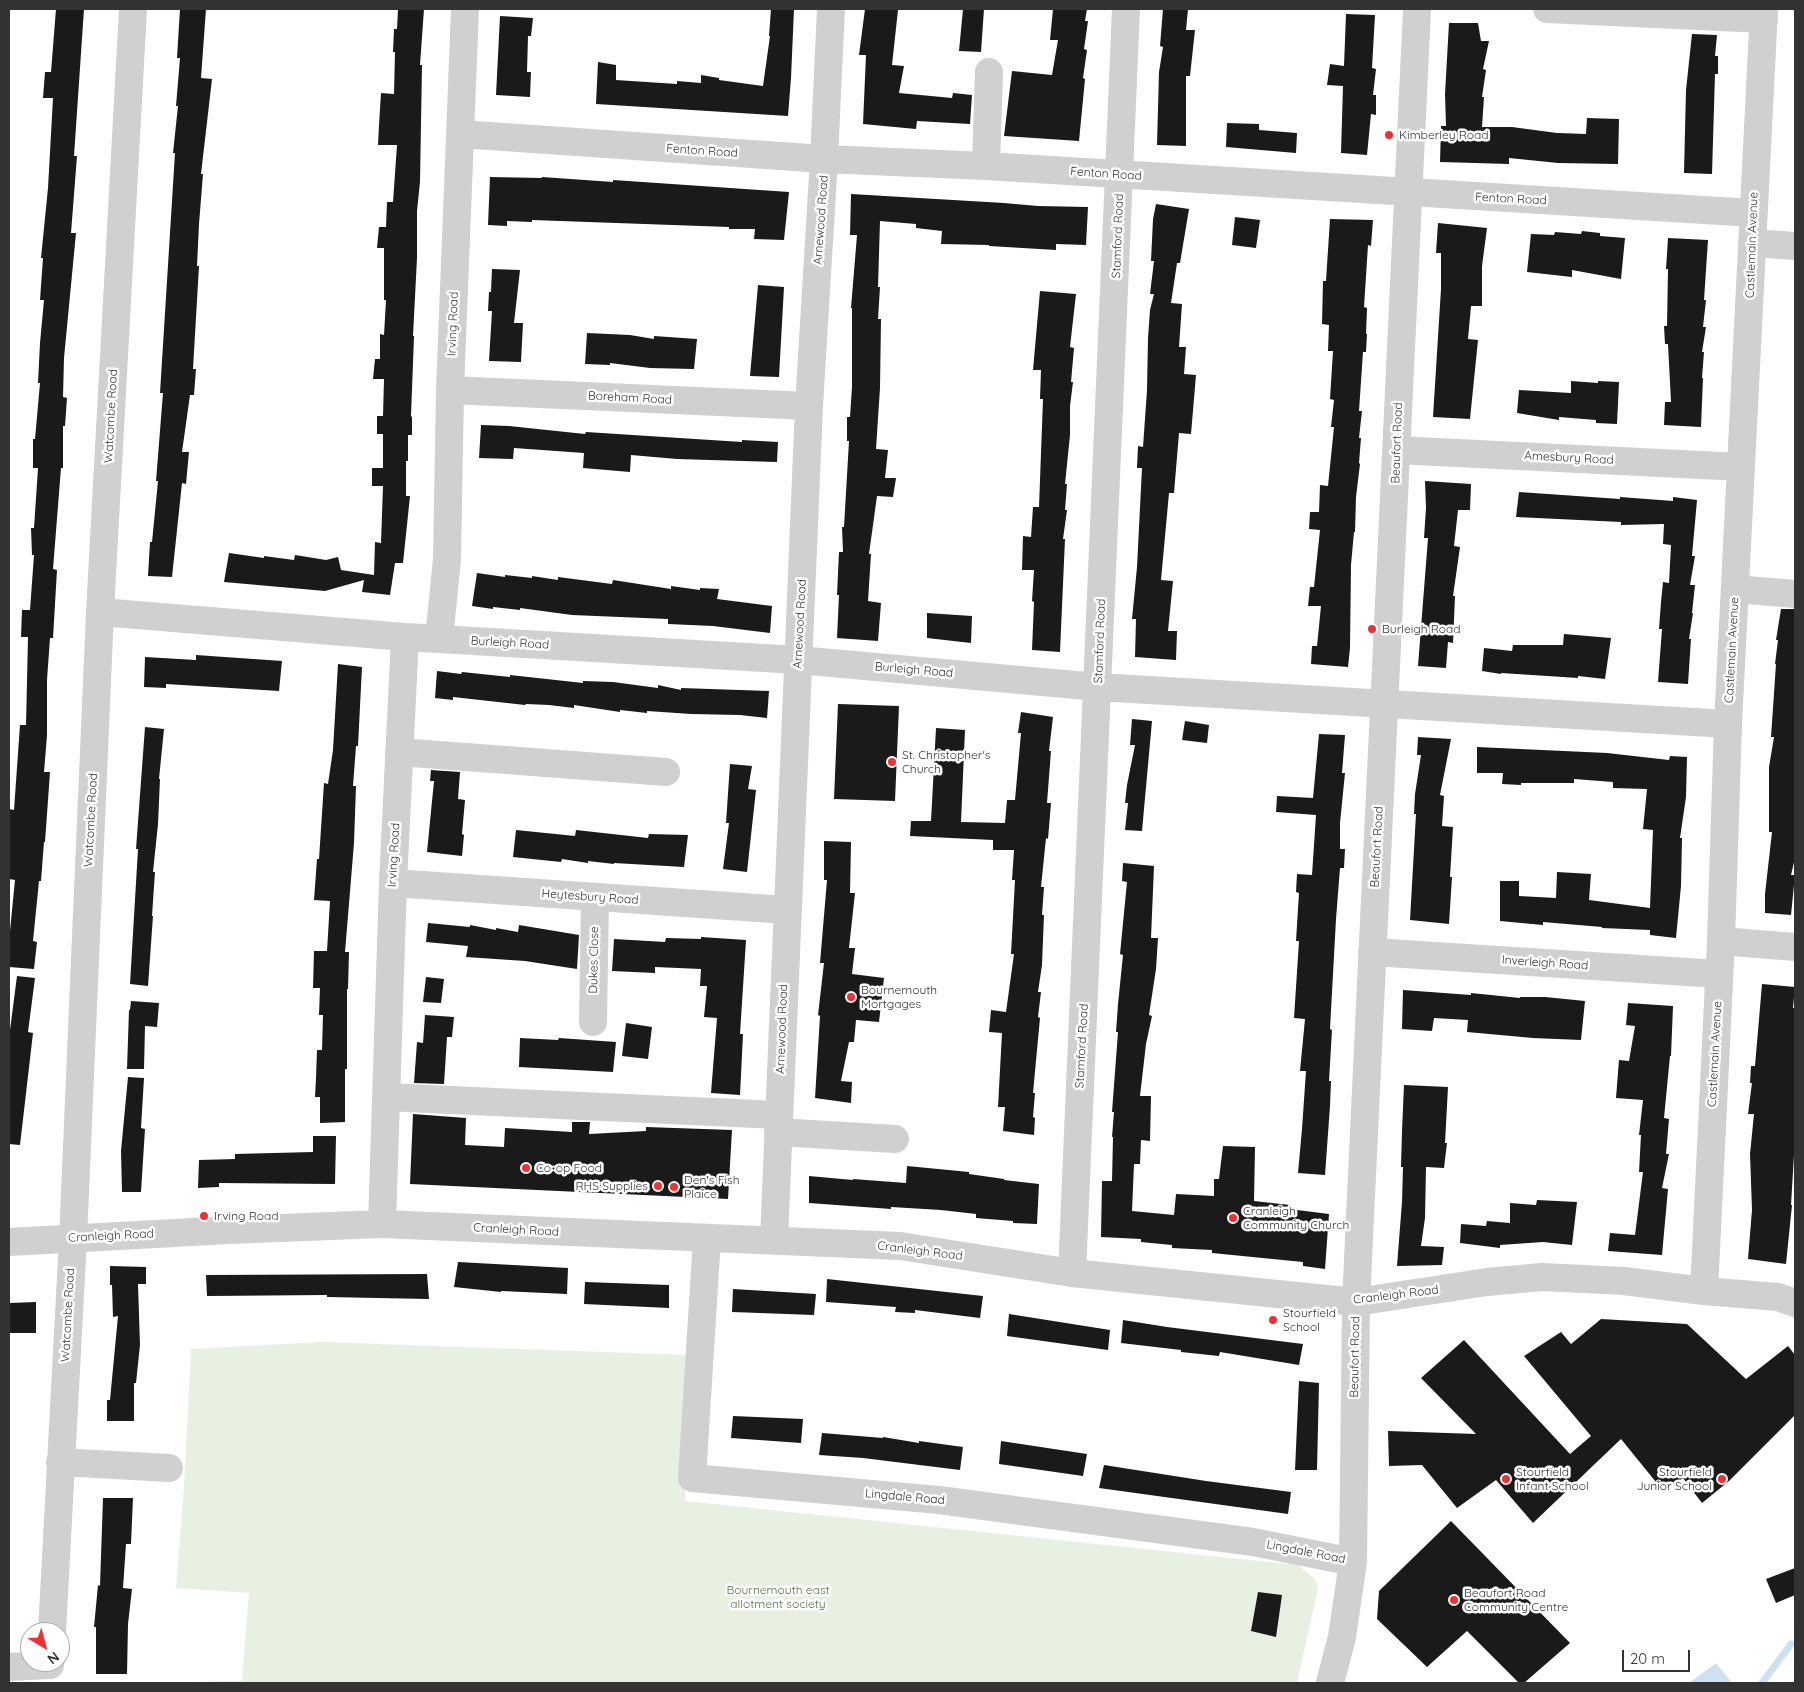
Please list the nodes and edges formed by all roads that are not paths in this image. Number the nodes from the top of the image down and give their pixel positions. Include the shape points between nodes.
1 (133, 9) edge
2 (465, 9) edge
3 (831, 9) edge
4 (1126, 9) edge
5 (1417, 9) edge
6 (1547, 9) edge
7 (1764, 14) edge
8 (989, 72) dead end
9 (460, 134) junction
10 (824, 159) junction
11 (986, 166) junction
12 (1120, 175) junction
13 (1407, 192) junction
14 (1753, 213) junction
15 (1753, 243) junction
16 (1795, 246) edge
17 (450, 390) junction
18 (809, 406) junction
19 (1397, 450) junction
20 (1741, 467) junction
21 (1735, 589) junction
22 (1795, 594) edge
23 (100, 612) junction
24 (405, 636) junction
25 (439, 639) junction
26 (798, 660) junction
27 (1098, 687) junction
28 (1385, 704) junction
29 (1728, 724) junction
30 (399, 752) junction
31 (666, 772) dead end
32 (393, 883) junction
33 (595, 898) junction
34 (786, 910) junction
35 (1721, 941) junction
36 (1795, 946) edge
37 (1372, 952) junction
38 (1719, 974) junction
39 (593, 1022) dead end
40 (386, 1096) junction
41 (778, 1123) junction
42 (895, 1139) dead end
43 (382, 1224) junction
44 (707, 1238) junction
45 (73, 1239) junction
46 (774, 1240) junction
47 (9, 1242) edge
48 (1072, 1273) junction
49 (1704, 1291) junction
50 (1356, 1302) junction
51 (1795, 1303) edge
52 (60, 1462) junction
53 (169, 1468) dead end
54 (1353, 1562) junction
55 (52, 1622) edge
56 (1330, 1683) edge

1 - 23 street, Watcombe Road
2 - 9 street, Irving Road
3 - 10 street, Arnewood Road
4 - 12 street, Stamford Road
5 - 13 street, Beaufort Road
6 - 7 street
7 - 14 street, Castlemain Avenue
8 - 11 street
9 - 10 street, Fenton Road
9 - 17 street, Irving Road
10 - 11 street, Fenton Road
10 - 18 street, Arnewood Road
11 - 12 street, Fenton Road
12 - 13 street, Fenton Road
12 - 27 street, Stamford Road
13 - 14 street, Fenton Road
13 - 19 street, Beaufort Road
14 - 15 street, Castlemain Avenue
15 - 16 street
15 - 20 street, Castlemain Avenue
17 - 18 street, Boreham Road
17 - 25 street, Irving Road via 447,559
18 - 26 street, Arnewood Road
19 - 20 street, Amesbury Road
19 - 28 street, Beaufort Road
20 - 21 street, Castlemain Avenue
21 - 22 street
21 - 29 street, Castlemain Avenue
23 - 24 street, Burleigh Road
23 - 45 street, Watcombe Road
24 - 25 street, Burleigh Road
24 - 30 street, Irving Road
25 - 26 street, Burleigh Road
26 - 27 street, Burleigh Road
26 - 34 street, Arnewood Road
27 - 28 street, Burleigh Road
27 - 48 street, Stamford Road
28 - 29 street, Burleigh Road
28 - 37 street, Beaufort Road
29 - 35 street, Castlemain Avenue
30 - 31 street
30 - 32 street, Irving Road
32 - 33 street, Heytesbury Road
32 - 40 street, Irving Road
33 - 34 street, Heytesbury Road
33 - 39 street, Dukes Close
34 - 41 street, Arnewood Road
35 - 36 street
35 - 38 street, Castlemain Avenue
37 - 38 street, Inverleigh Road
37 - 50 street, Beaufort Road
38 - 49 street, Castlemain Avenue
40 - 41 street
40 - 43 street, Irving Road
41 - 42 street
41 - 46 street, Arnewood Road
43 - 44 street, Cranleigh Road
43 - 45 street, Cranleigh Road
44 - 46 street, Cranleigh Road
44 - 54 street, Lingdale Road via 692,1478 939,1500 1253,1542
45 - 47 street, Cranleigh Road
45 - 52 street, Watcombe Road
46 - 48 street, Cranleigh Road via 900,1246
48 - 50 street, Cranleigh Road
49 - 50 street, Cranleigh Road via 1624,1281 1542,1278 1487,1282
49 - 51 street, Cranleigh Road via 1778,1297
50 - 54 street, Beaufort Road
52 - 53 street
52 - 55 street, Watcombe Road
54 - 56 street, Beaufort Road via 1342,1637

